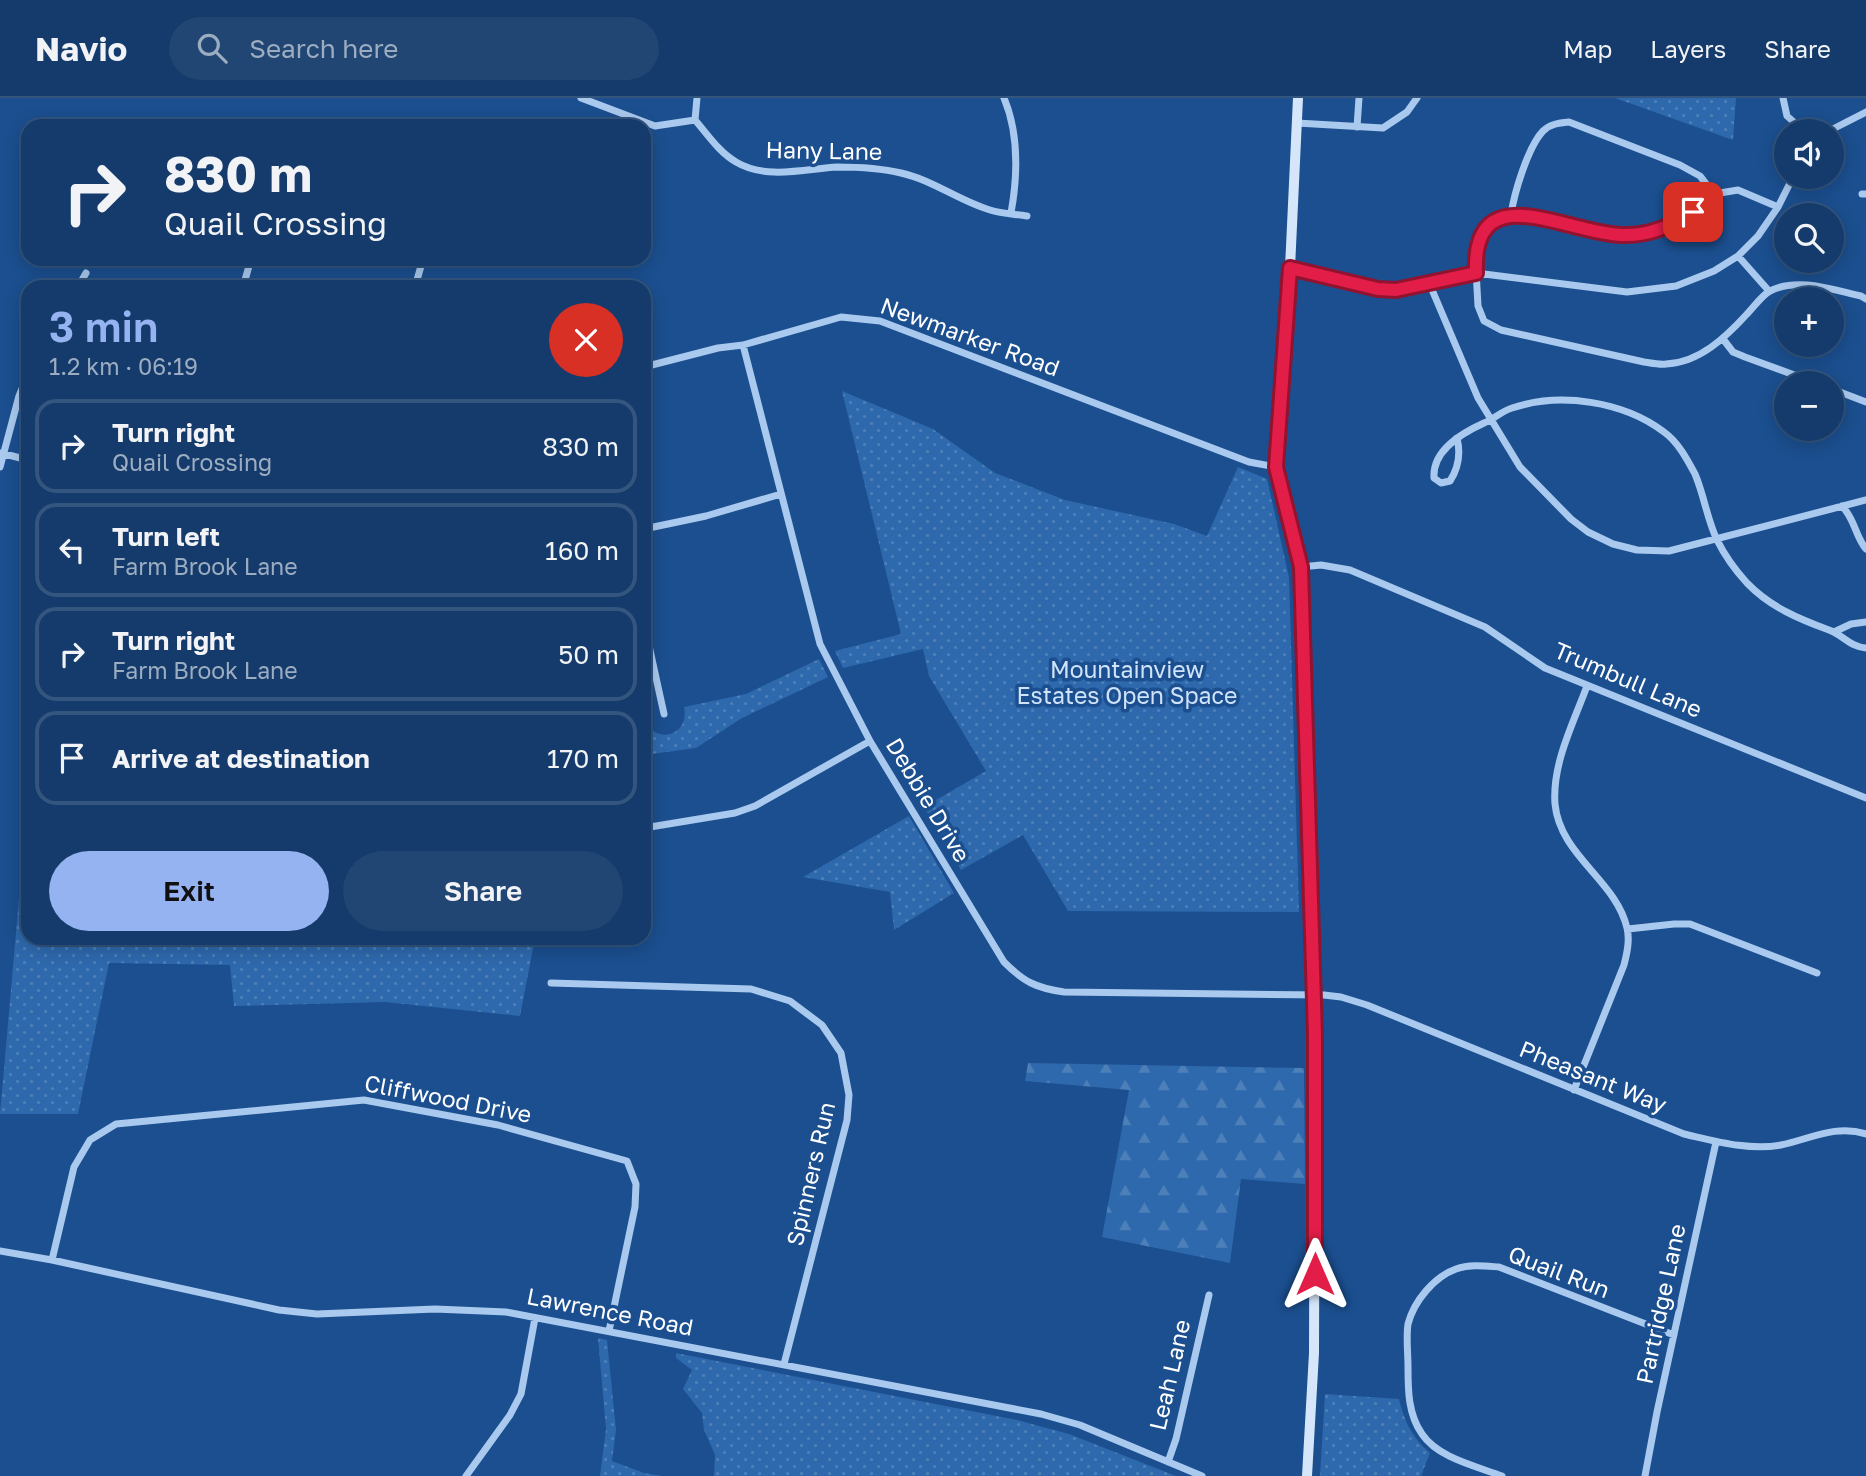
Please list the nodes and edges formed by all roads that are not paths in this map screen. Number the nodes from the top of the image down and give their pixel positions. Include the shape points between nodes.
1 (581, 98) edge
2 (697, 98) edge
3 (1004, 98) edge
4 (1298, 98) edge
5 (1359, 98) edge
6 (1417, 98) edge
7 (1783, 98) edge
8 (1866, 113) edge
9 (636, 119) edge
10 (1790, 119) edge
11 (695, 120) junction
12 (1297, 123) junction
13 (1844, 124) edge
14 (651, 125) edge
15 (1357, 127) junction
16 (1714, 194) junction
17 (1774, 205) edge
18 (1011, 213) junction
19 (1774, 213) edge
20 (1511, 215) junction
21 (1027, 216) dead end
22 (1738, 256) junction
23 (1290, 268) junction
24 (86, 273) dead end
25 (1476, 273) junction
26 (82, 280) edge
27 (1430, 285) junction
28 (1769, 291) junction
29 (1866, 299) edge
30 (1723, 339) junction
31 (743, 345) junction
32 (651, 365) edge
33 (1783, 371) edge
34 (1844, 394) edge
35 (21, 395) edge
36 (1866, 402) edge
37 (1492, 420) junction
38 (1458, 438) junction
39 (2, 453) edge
40 (21, 458) edge
41 (0, 467) edge
42 (1276, 467) junction
43 (781, 494) junction
44 (1866, 500) edge
45 (1842, 506) junction
46 (651, 528) edge
47 (1717, 540) junction
48 (1866, 549) edge
49 (1301, 567) junction
50 (1866, 622) edge
51 (1834, 632) junction
52 (1866, 648) edge
53 (651, 655) edge
54 (1587, 686) junction
55 (664, 714) dead end
56 (870, 741) junction
57 (1866, 799) edge
58 (651, 827) edge
59 (1628, 929) junction
60 (1816, 973) dead end
61 (551, 983) dead end
62 (1314, 996) junction
63 (1574, 1090) junction
64 (1866, 1134) edge
65 (1716, 1142) junction
66 (0, 1251) edge
67 (52, 1260) junction
68 (1209, 1295) dead end
69 (535, 1318) junction
70 (609, 1331) junction
71 (1674, 1335) junction
72 (784, 1364) junction
73 (1168, 1462) junction
74 (466, 1476) edge
75 (1202, 1476) edge
76 (1307, 1476) edge
77 (1502, 1476) edge
78 (1646, 1476) edge

1 - 9 street
2 - 11 street
3 - 18 street via 1016,138
4 - 12 main road
5 - 15 street
6 - 15 street via 1391,124
7 - 10 street
8 - 13 street
11 - 14 street
11 - 18 street, Hany Lane via 720,150 753,169 875,168 926,181 991,211
12 - 15 street
12 - 23 main road
16 - 17 street via 1738,190
16 - 20 street via 1676,222 1650,233 1599,233
16 - 20 street via 1700,176 1680,165 1569,122 1555,123 1542,132 1518,185
18 - 21 street, Hany Lane
19 - 22 street
20 - 25 street via 1497,217 1481,233 1475,252
22 - 25 street via 1676,286 1627,292
22 - 28 street
23 - 27 street via 1378,289
23 - 42 main road
24 - 26 street
25 - 27 street
25 - 30 street via 1484,321 1501,330 1666,365 1688,359
27 - 37 street via 1478,398
28 - 29 street via 1791,285 1816,286
28 - 30 street
30 - 33 street via 1733,352
31 - 32 street, Newmarker Road
31 - 42 street, Newmarker Road via 841,317 880,321 1249,462
31 - 43 street, Debbie Drive
34 - 36 street
35 - 39 street
37 - 38 street
37 - 47 street via 1520,467 1588,532 1637,550 1669,551
37 - 47 street via 1510,409 1542,401 1583,401 1647,422 1681,449 1696,477
38 - 38 street via 1457,470 1450,481 1441,483 1433,470
39 - 40 street
39 - 41 street
42 - 49 main road
43 - 46 street
43 - 56 street, Debbie Drive via 820,644
44 - 45 street
45 - 47 street
45 - 48 street
47 - 51 street via 1747,583 1771,603
49 - 54 street, Trumbull Lane via 1350,570 1433,604 1485,626 1545,668
49 - 62 main road
50 - 51 street
51 - 52 street via 1849,644
53 - 55 street
54 - 57 street, Trumbull Lane
54 - 59 street via 1559,762 1555,806 1567,841 1619,907
56 - 58 street via 755,806
56 - 62 street, Debbie Drive via 1004,962 1023,980 1064,992
59 - 60 street via 1690,924
59 - 63 street via 1624,965
61 - 72 street, Spinners Run via 751,989 790,1001 822,1025 841,1053 849,1095 847,1120
62 - 63 street, Pheasant Way via 1341,997 1367,1005
62 - 76 main road via 1314,1353
63 - 65 street, Pheasant Way
64 - 65 street, Pheasant Way via 1838,1130 1763,1146
65 - 71 street, Partridge Lane
66 - 67 street, Lawrence Road
67 - 69 street, Lawrence Road via 279,1310 317,1314 477,1310
67 - 70 street, Cliffwood Drive via 74,1167 90,1140 117,1124 364,1100 498,1125 627,1161 636,1184 635,1207
68 - 73 street, Leah Lane
69 - 70 street, Lawrence Road
69 - 74 street via 521,1394
70 - 72 street, Lawrence Road
71 - 77 street, Quail Run via 1499,1267 1455,1269 1434,1282 1418,1300 1408,1325 1410,1411 1423,1435 1442,1452
71 - 78 street, Partridge Lane
72 - 73 street, Lawrence Road via 1041,1415 1080,1425
73 - 75 street, Lawrence Road

